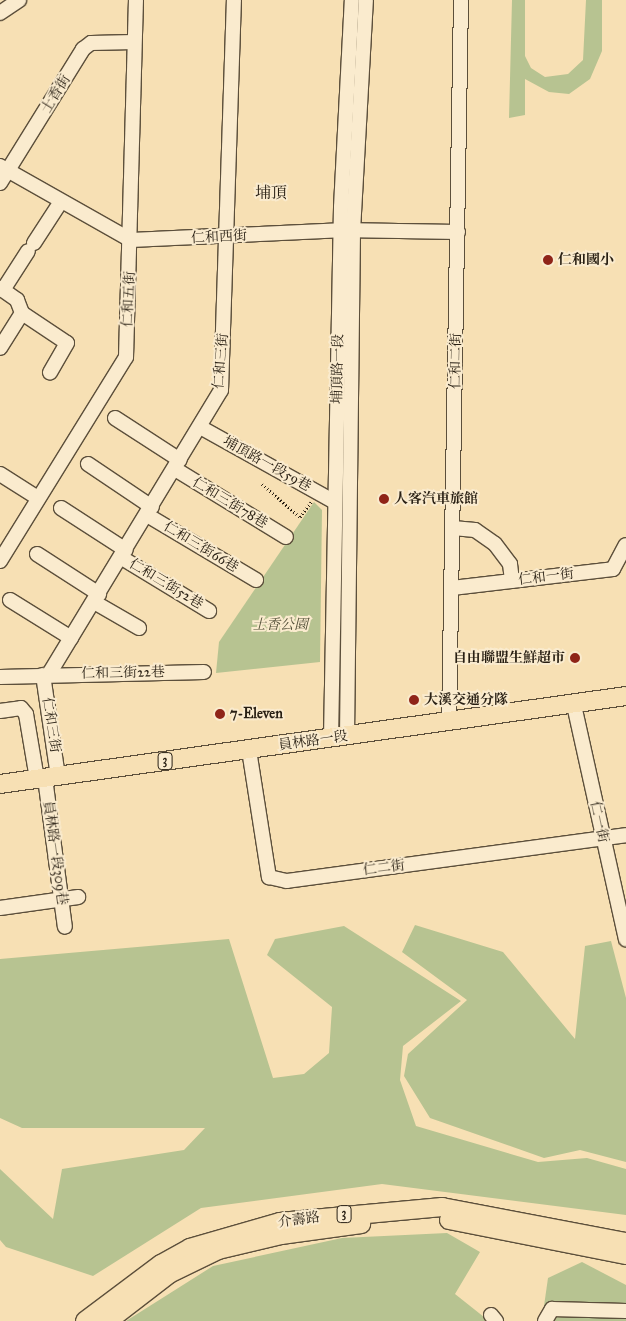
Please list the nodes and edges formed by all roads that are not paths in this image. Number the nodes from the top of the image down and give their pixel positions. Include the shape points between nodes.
1 (19, 0) edge
2 (136, 0) edge
3 (234, 0) edge
4 (352, 0) edge
5 (366, 0) edge
6 (461, 0) edge
7 (0, 12) edge
8 (134, 42) junction
9 (4, 169) edge
10 (0, 183) edge
11 (60, 203) junction
12 (347, 231) junction
13 (458, 232) junction
14 (228, 236) junction
15 (131, 240) junction
16 (1, 289) edge
17 (22, 313) junction
18 (0, 348) edge
19 (50, 373) dead end
20 (115, 418) dead end
21 (200, 427) junction
22 (88, 464) dead end
23 (177, 464) junction
24 (0, 474) edge
25 (38, 498) junction
26 (335, 502) junction
27 (61, 508) dead end
28 (150, 511) junction
29 (453, 528) junction
30 (286, 537) dead end
31 (626, 546) edge
32 (37, 554) dead end
33 (124, 554) junction
34 (0, 561) edge
35 (256, 580) dead end
36 (512, 581) junction
37 (452, 588) junction
38 (97, 598) junction
39 (10, 600) dead end
40 (210, 611) dead end
41 (139, 628) dead end
42 (71, 638) junction
43 (204, 672) dead end
44 (46, 674) junction
45 (0, 677) edge
46 (626, 696) edge
47 (574, 705) junction
48 (0, 711) edge
49 (450, 722) junction
50 (339, 737) junction
51 (249, 750) junction
52 (47, 778) junction
53 (0, 784) edge
54 (626, 835) edge
55 (603, 840) junction
56 (78, 897) dead end
57 (62, 899) junction
58 (0, 908) edge
59 (66, 927) dead end
60 (625, 933) edge
61 (626, 1242) edge
62 (626, 1255) edge
63 (626, 1311) edge
64 (85, 1321) edge
65 (108, 1321) edge
66 (545, 1321) edge

1 - 7 street
2 - 8 street, 仁和五街
3 - 14 street, 仁和三街
4 - 12 street, 埔頂路一段
5 - 12 street, 埔頂路一段
6 - 13 street, 仁和二街
8 - 9 street, 士香街 via 91,43 83,49
8 - 15 street, 仁和五街
9 - 10 street, 士香街
9 - 11 street, 仁和西街
11 - 15 street, 仁和西街
11 - 16 street
12 - 13 street, 仁和西街
12 - 14 street, 仁和西街
12 - 26 street, 埔頂路一段
12 - 50 street, 埔頂路一段
13 - 29 street, 仁和二街
14 - 15 street, 仁和西街
14 - 21 street, 仁和三街 via 221,390
15 - 25 street, 仁和五街 via 126,357
16 - 17 street via 17,300
17 - 18 street
17 - 19 street via 67,344
20 - 23 street, 仁和三街78巷
21 - 23 street, 仁和三街
21 - 26 street, 埔頂路一段59巷
22 - 28 street, 仁和三街66巷
23 - 28 street, 仁和三街
23 - 30 street, 仁和三街78巷
24 - 25 street
25 - 34 street, 仁和五街
26 - 50 street, 埔頂路一段
27 - 33 street, 仁和三街52巷
28 - 33 street, 仁和三街
28 - 35 street, 仁和三街66巷
29 - 36 street via 475,530 495,544 510,564
29 - 37 street, 仁和二街
31 - 36 street, 仁和一街 via 613,569
32 - 38 street
33 - 38 street, 仁和三街
33 - 40 street, 仁和三街52巷
36 - 37 street, 仁和一街
37 - 49 street, 仁和二街
38 - 41 street
38 - 42 street, 仁和三街
39 - 42 street
42 - 44 street, 仁和三街
43 - 44 street, 仁和三街22巷
44 - 45 street, 仁和三街22巷
44 - 52 street, 仁和三街
46 - 47 main road, 員林路一段 / 3
47 - 49 main road, 員林路一段 / 3
47 - 55 street, 仁一街
48 - 52 street via 21,708 26,714
49 - 50 main road, 員林路一段 / 3
50 - 51 main road, 員林路一段 / 3
51 - 52 main road, 員林路一段 / 3
51 - 55 street, 仁二街 via 269,877 287,881
52 - 53 main road, 員林路一段 / 3
52 - 57 street, 員林路一段309巷
54 - 55 street, 仁二街
55 - 60 street, 仁一街
56 - 57 street
57 - 58 street
57 - 59 street, 員林路一段309巷
61 - 64 main road, 介壽路 / 3 via 442,1207 280,1222 190,1248 161,1264
62 - 65 main road, 介壽路 / 3 via 436,1218 393,1220 281,1235 218,1250 169,1274
63 - 66 street via 552,1309

